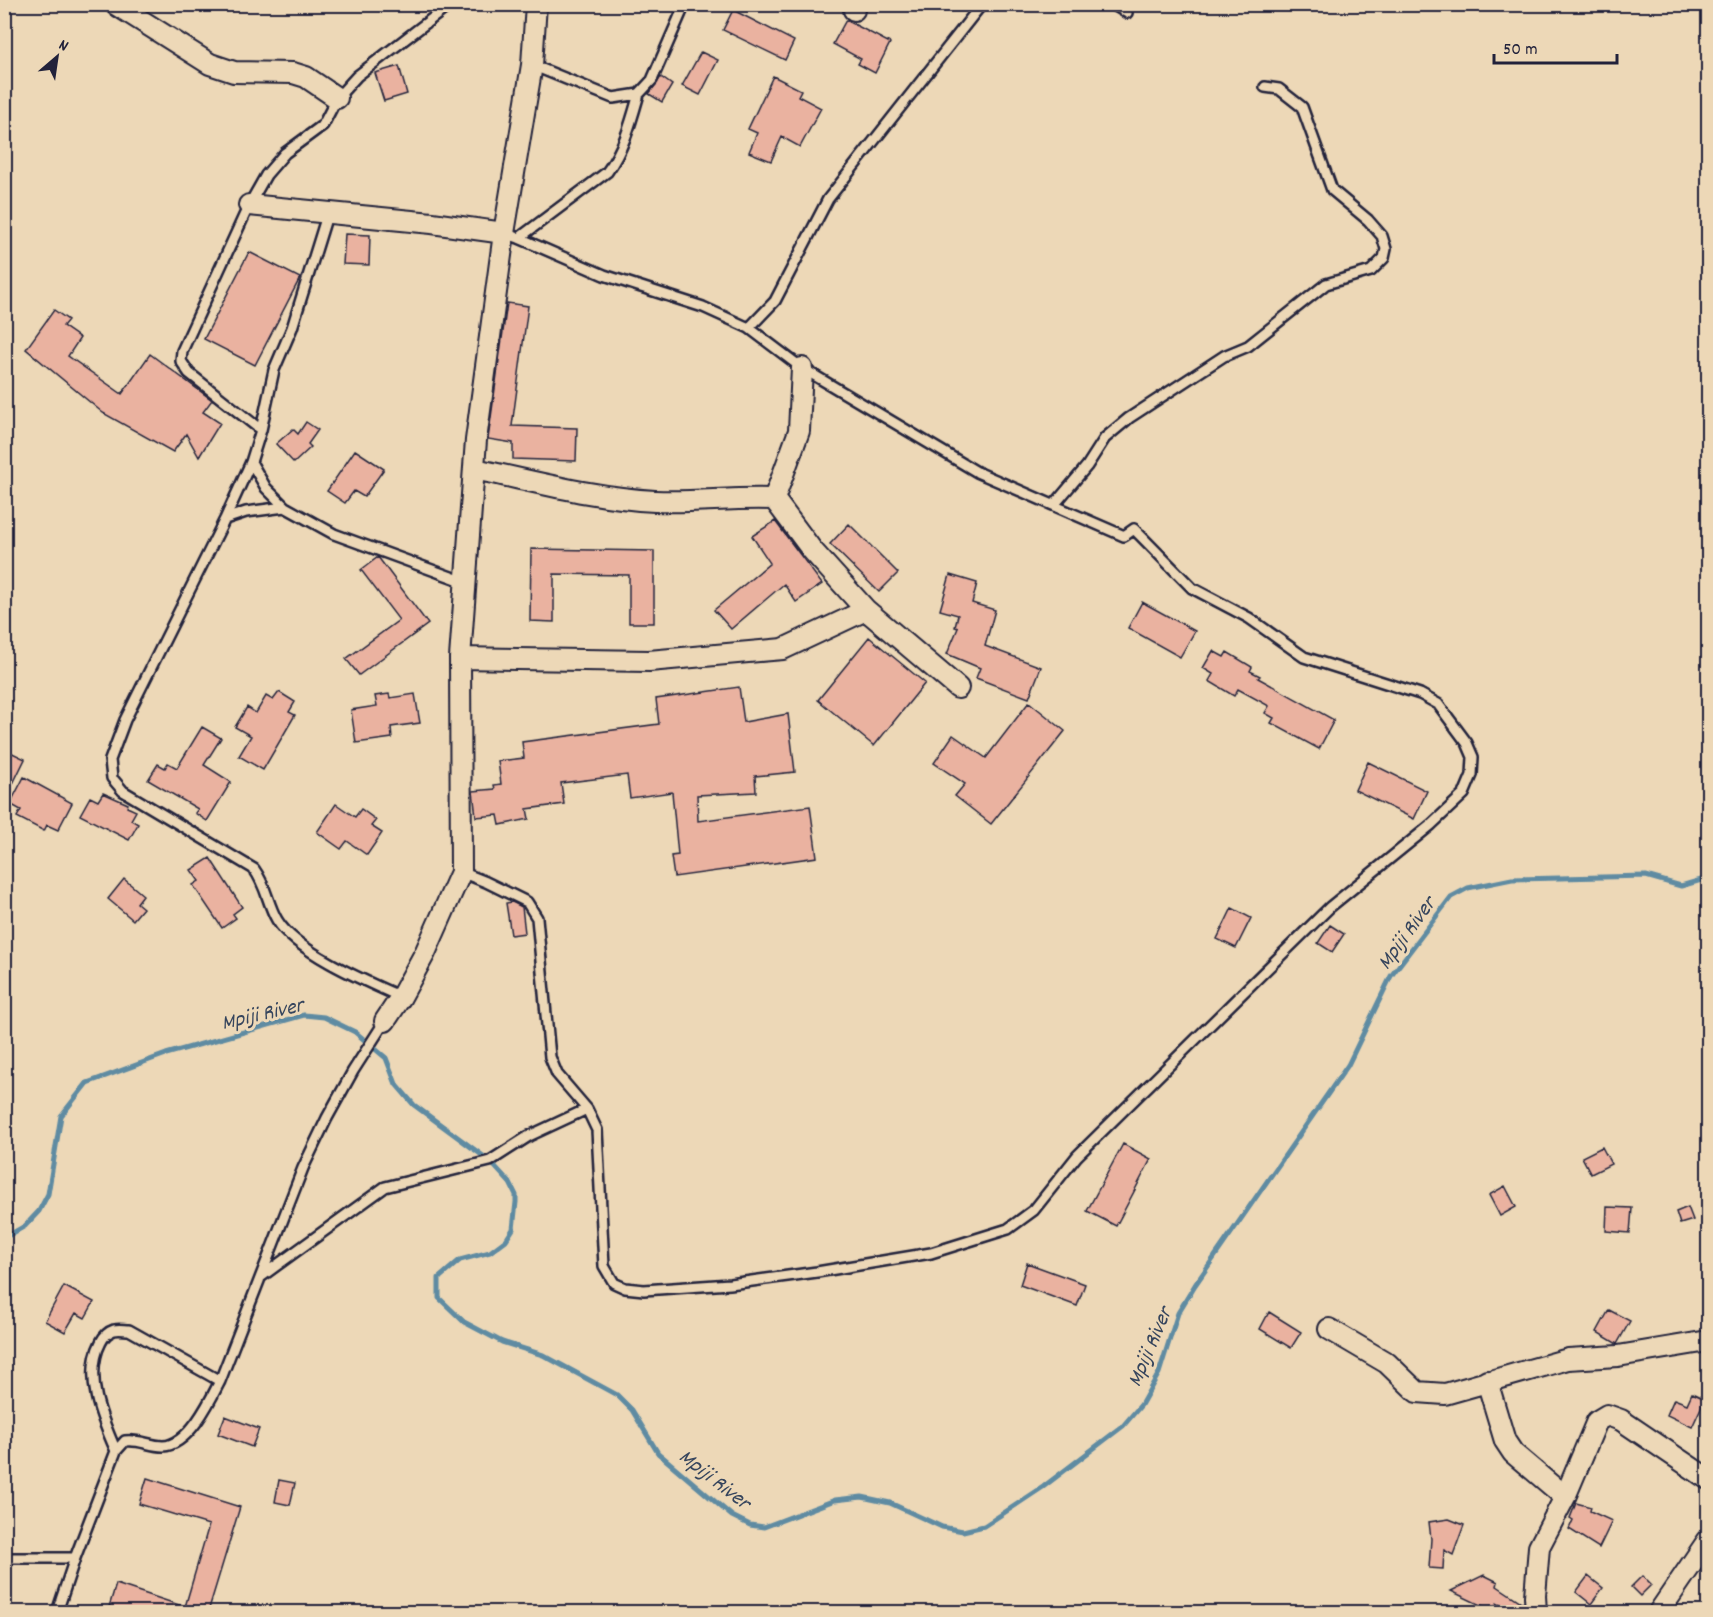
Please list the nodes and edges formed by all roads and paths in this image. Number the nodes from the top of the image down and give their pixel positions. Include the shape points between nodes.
1 (116, 4) edge
2 (452, 4) edge
3 (536, 4) edge
4 (686, 4) edge
5 (982, 4) edge
6 (1112, 4) edge
7 (1127, 13) dead end
8 (532, 65) junction
9 (1265, 87) dead end
10 (639, 94) junction
11 (337, 98) junction
12 (249, 205) junction
13 (328, 212) junction
14 (512, 236) junction
15 (749, 328) junction
16 (802, 368) junction
17 (261, 430) junction
18 (251, 462) junction
19 (474, 469) junction
20 (774, 499) junction
21 (1054, 506) junction
22 (285, 507) junction
23 (225, 519) junction
24 (465, 582) junction
25 (866, 610) junction
26 (460, 658) junction
27 (958, 688) dead end
28 (460, 873) junction
29 (401, 997) junction
30 (385, 1021) joint
31 (587, 1109) junction
32 (262, 1276) junction
33 (1329, 1329) dead end
34 (1708, 1341) edge
35 (220, 1381) junction
36 (1487, 1381) junction
37 (116, 1450) junction
38 (1708, 1479) edge
39 (1565, 1497) junction
40 (1708, 1540) edge
41 (4, 1558) edge
42 (75, 1558) junction
43 (57, 1612) edge
44 (1536, 1612) edge
45 (1659, 1612) edge

1 - 11 street via 210,64 234,72 293,73
2 - 11 lane via 357,76
3 - 8 street
4 - 10 lane via 652,80
5 - 15 lane via 828,199 775,301
6 - 7 lane
8 - 10 lane via 613,98
8 - 14 street
9 - 21 lane via 1280,88 1302,107 1332,190 1382,236 1384,258 1371,271 1326,284 1248,346 1224,356 1130,418 1105,438 1088,466
10 - 14 lane via 617,158 607,172
11 - 12 lane via 322,125 285,153 266,175
12 - 13 street
12 - 17 lane via 180,361
13 - 14 street
13 - 17 lane via 292,328 274,370
14 - 15 lane via 604,275 703,307
14 - 19 street
15 - 16 lane
16 - 20 street via 799,431
16 - 21 lane via 977,472
17 - 18 lane
18 - 22 lane via 266,488
18 - 23 lane
19 - 20 street via 620,498
19 - 24 street
20 - 25 street via 812,550
21 - 31 lane via 1124,536 1134,529 1192,588 1249,618 1304,657 1420,694 1438,704 1473,757 1472,775 1464,794 1330,907 1077,1156 1034,1210 1008,1229 931,1253 817,1272 730,1284 625,1288 614,1283 604,1266 597,1130
22 - 23 lane
22 - 24 lane via 334,534
23 - 29 lane via 125,720 111,760 112,778 123,791 254,870 286,932 324,960
24 - 26 street
25 - 26 street via 783,649 649,661
25 - 27 street
26 - 28 street
28 - 29 street
28 - 31 lane via 527,902 537,918 550,1057 557,1074
29 - 30 street
30 - 32 lane via 327,1118 303,1168
31 - 32 lane via 529,1136 490,1161 385,1187
32 - 35 lane
33 - 36 street via 1387,1363 1417,1392 1445,1394
34 - 36 street via 1618,1356 1568,1359
35 - 37 lane via 194,1425 178,1440 163,1446 126,1441
35 - 37 lane via 129,1330 113,1330 105,1335 94,1362 95,1388
36 - 39 street via 1505,1441 1513,1453
37 - 42 lane
38 - 39 street via 1621,1420 1607,1415 1597,1420
39 - 44 street via 1539,1547
40 - 45 street
41 - 42 lane
42 - 43 lane

